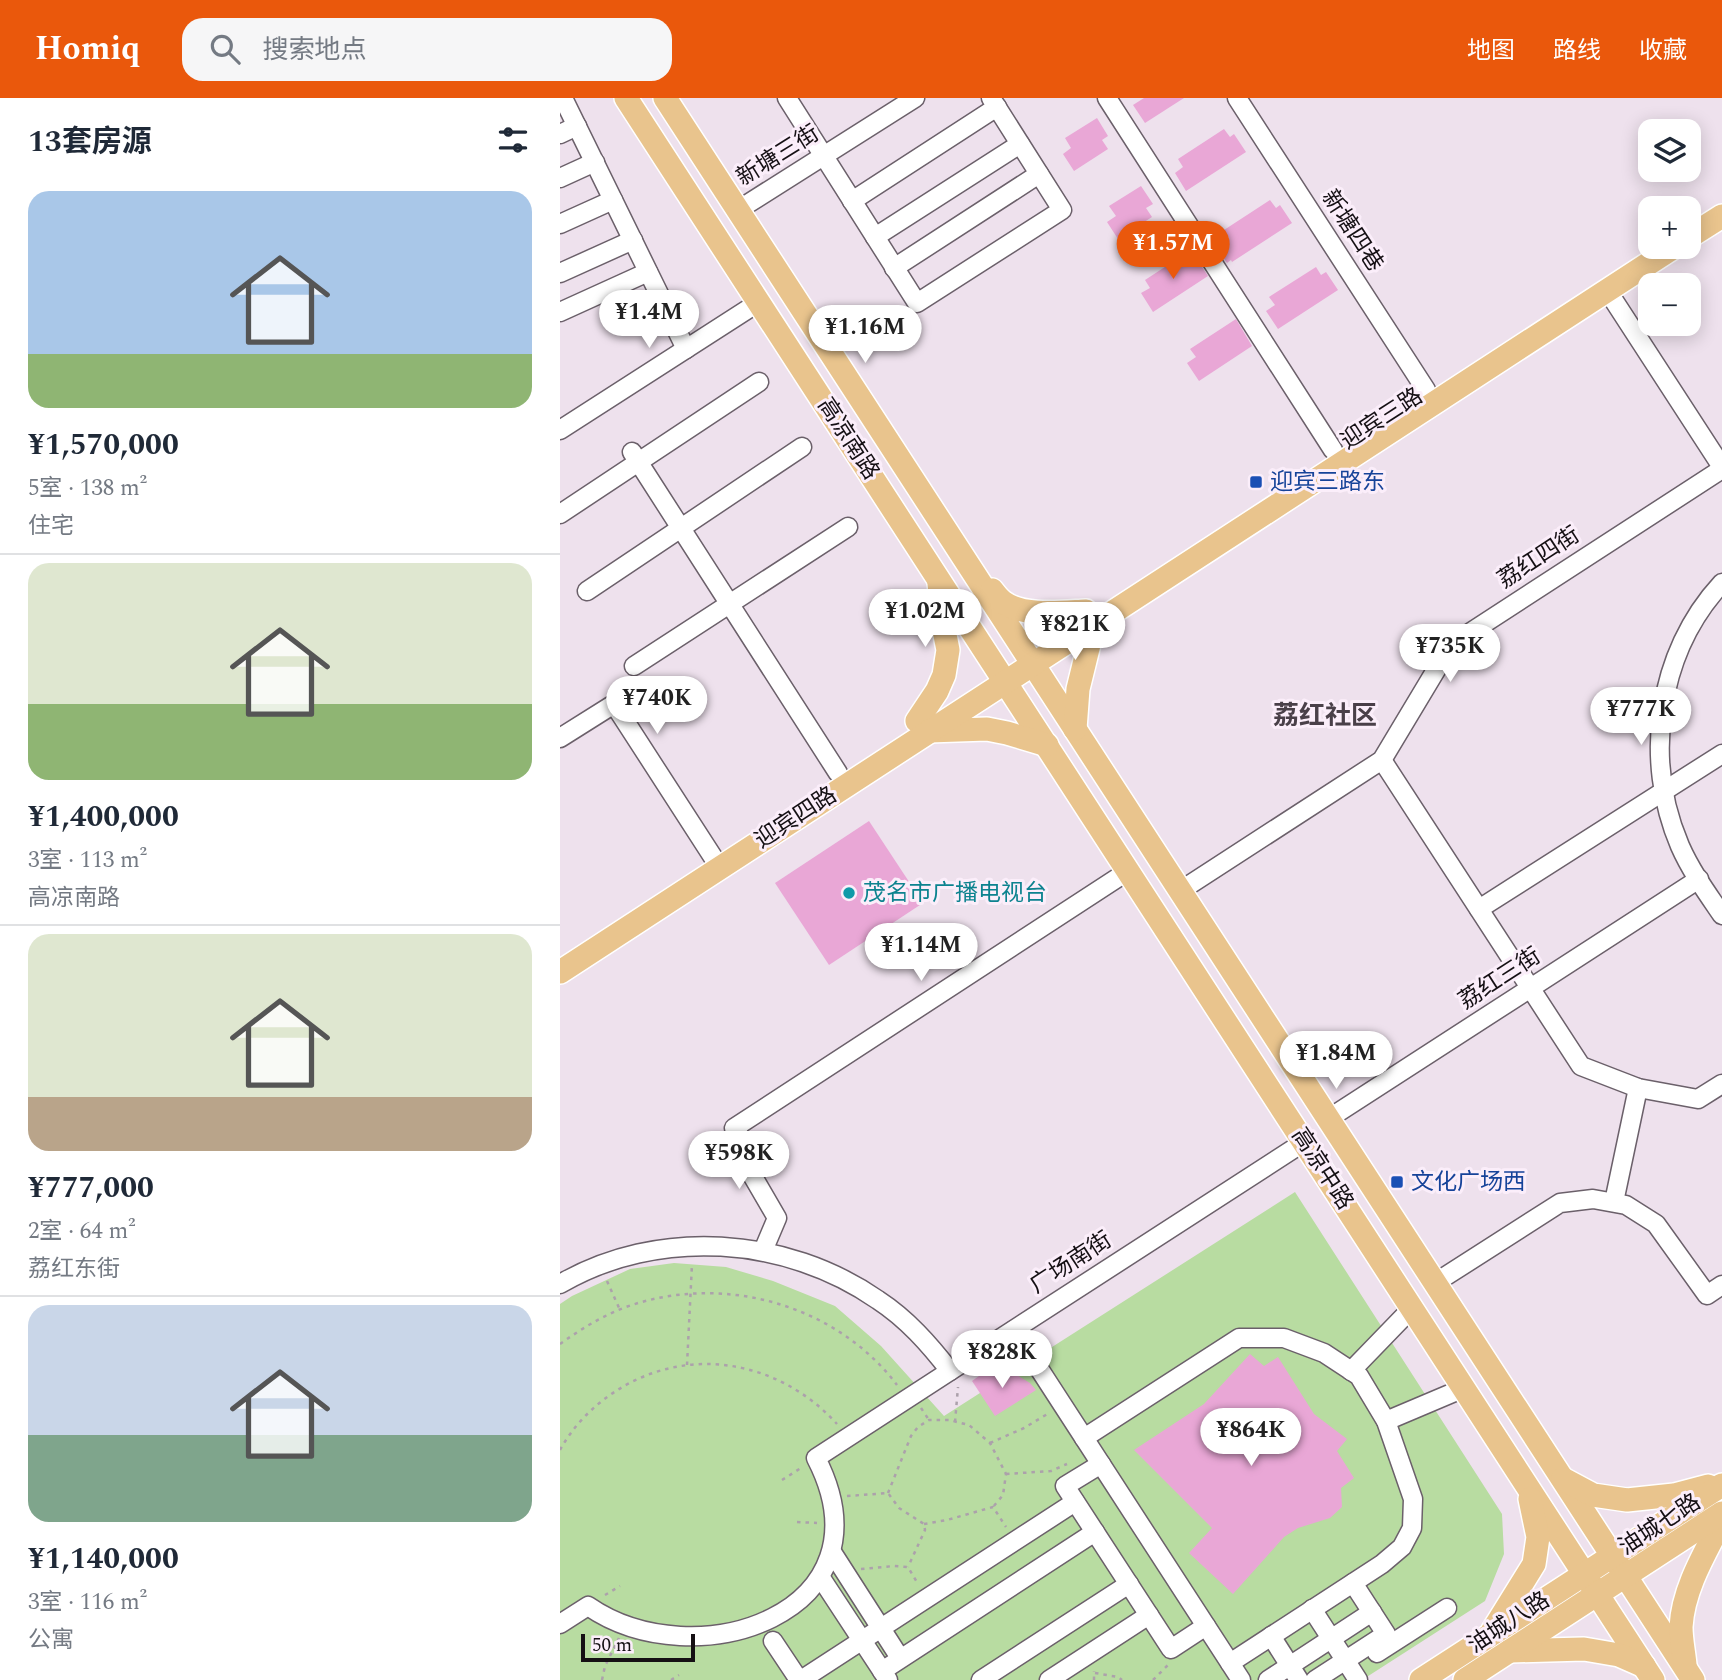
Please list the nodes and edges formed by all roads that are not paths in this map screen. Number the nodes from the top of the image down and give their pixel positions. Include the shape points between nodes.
1 (563, 98) edge
2 (626, 98) edge
3 (665, 98) edge
4 (915, 98) edge
5 (1107, 98) edge
6 (1237, 98) edge
7 (793, 100) edge
8 (994, 102) edge
9 (568, 130) edge
10 (1020, 144) junction
11 (824, 156) junction
12 (594, 162) junction
13 (1039, 174) junction
14 (560, 178) edge
15 (1722, 198) edge
16 (613, 200) junction
17 (852, 201) junction
18 (738, 210) junction
19 (1701, 212) edge
20 (1722, 216) edge
21 (560, 224) edge
22 (1701, 229) edge
23 (876, 237) junction
24 (633, 240) junction
25 (1638, 253) edge
26 (1655, 259) edge
27 (894, 268) junction
28 (648, 272) junction
29 (560, 273) edge
30 (1607, 290) junction
31 (759, 302) junction
32 (560, 312) edge
33 (686, 349) junction
34 (759, 382) dead end
35 (1426, 390) junction
36 (560, 430) edge
37 (802, 447) dead end
38 (1333, 450) junction
39 (636, 457) junction
40 (1722, 468) edge
41 (911, 476) junction
42 (883, 494) junction
43 (560, 514) edge
44 (848, 527) dead end
45 (681, 528) junction
46 (968, 564) junction
47 (939, 580) junction
48 (1722, 583) edge
49 (587, 591) dead end
50 (730, 603) junction
51 (1090, 617) junction
52 (1014, 665) junction
53 (634, 666) dead end
54 (923, 726) junction
55 (1075, 729) junction
56 (560, 738) edge
57 (1046, 746) junction
58 (1722, 754) edge
59 (1382, 761) junction
60 (838, 773) junction
61 (1664, 791) junction
62 (1131, 815) junction
63 (1104, 833) junction
64 (716, 862) junction
65 (1128, 871) junction
66 (1699, 879) junction
67 (1180, 891) junction
68 (1479, 909) junction
69 (1720, 910) edge
70 (560, 955) edge
71 (560, 972) edge
72 (1530, 988) junction
73 (1722, 1084) edge
74 (1638, 1088) junction
75 (1328, 1119) junction
76 (1304, 1142) junction
77 (1614, 1202) junction
78 (763, 1251) junction
79 (1435, 1283) junction
80 (560, 1284) edge
81 (1722, 1285) edge
82 (1412, 1308) junction
83 (1014, 1330) junction
84 (950, 1371) junction
85 (1352, 1371) junction
86 (1464, 1388) junction
87 (1508, 1396) junction
88 (1480, 1413) junction
89 (1386, 1421) junction
90 (1093, 1451) junction
91 (1561, 1477) junction
92 (1722, 1483) edge
93 (1527, 1485) junction
94 (1075, 1502) junction
95 (1722, 1513) edge
96 (1722, 1520) edge
97 (1095, 1532) junction
98 (832, 1552) junction
99 (1598, 1565) junction
100 (823, 1581) junction
101 (1353, 1583) junction
102 (1129, 1584) junction
103 (1612, 1585) junction
104 (1447, 1608) dead end
105 (1312, 1609) junction
106 (1372, 1612) junction
107 (1149, 1615) junction
108 (560, 1624) edge
109 (1206, 1626) junction
110 (881, 1628) junction
111 (1271, 1636) junction
112 (1488, 1636) junction
113 (1331, 1639) junction
114 (622, 1640) road end
115 (862, 1640) junction
116 (1510, 1651) junction
117 (900, 1658) junction
118 (1230, 1663) junction
119 (1352, 1670) edge
120 (1294, 1673) edge
121 (1649, 1673) edge
122 (1689, 1674) edge
123 (885, 1675) edge
124 (800, 1680) edge
125 (981, 1680) edge
126 (1049, 1680) edge
127 (1241, 1680) edge
128 (1268, 1680) edge
129 (1315, 1680) edge
130 (1336, 1680) edge
131 (1421, 1680) edge
132 (1465, 1680) edge

1 - 9 street
2 - 31 main road, 高凉南路
3 - 18 main road, 高凉南路
4 - 11 street, 新塘三街
5 - 38 street
6 - 35 street, 新塘四巷
7 - 11 street
8 - 10 street
8 - 17 street
9 - 12 street
10 - 13 street
10 - 23 street
11 - 17 street
11 - 18 street, 新塘三街
12 - 14 street
12 - 16 street
13 - 27 street
13 - 27 street via 1062,210 917,303
15 - 19 main road
16 - 21 street
16 - 24 street
17 - 23 street
18 - 41 main road, 高凉南路
20 - 22 main road
23 - 27 street
24 - 28 street
24 - 29 street
25 - 35 main road, 迎宾三路
26 - 30 main road, 迎宾三路
28 - 32 street
28 - 33 street
30 - 40 street
30 - 51 main road, 迎宾三路
31 - 33 street
31 - 42 main road, 高凉南路
33 - 36 street
34 - 39 street
35 - 38 main road, 迎宾三路
37 - 45 street
38 - 51 main road, 迎宾三路
39 - 43 street
39 - 45 street
40 - 59 street, 荔红四街 via 1451,645
41 - 42 main road
41 - 46 main road, 高凉南路
42 - 47 main road, 高凉南路
44 - 50 street
45 - 49 street
45 - 50 street
46 - 51 main road via 1004,603 1044,614
46 - 52 main road, 高凉南路
47 - 52 main road, 高凉南路
47 - 54 main road via 948,650 944,675
48 - 61 street via 1681,646 1667,690 1660,735
50 - 53 street
50 - 60 street
51 - 52 main road, 迎宾三路
51 - 55 main road
52 - 54 main road, 迎宾四路
52 - 55 main road, 高凉中路
52 - 57 main road, 高凉中路
54 - 57 main road via 987,729
54 - 60 main road, 迎宾四路
54 - 64 main road, 迎宾四路
55 - 62 main road, 高凉中路
56 - 64 street via 614,704
57 - 63 main road, 高凉中路
58 - 61 street
59 - 67 street, 荔红四街
59 - 68 street
60 - 64 main road, 迎宾四路
61 - 66 street via 1672,826
61 - 68 street
62 - 63 main road
62 - 67 main road, 高凉中路
63 - 65 main road, 高凉中路
64 - 70 main road, 迎宾四路
64 - 71 main road, 迎宾四路
65 - 76 main road, 高凉中路
65 - 78 street via 734,1128 750,1151 745,1163 777,1217
66 - 69 street
66 - 72 street, 荔红三街
67 - 75 main road, 高凉中路
68 - 72 street
72 - 74 street via 1581,1066
72 - 75 street, 荔红三街
73 - 74 street via 1698,1099
74 - 77 street
75 - 79 main road, 高凉中路
76 - 82 main road, 高凉中路
76 - 83 street, 广场南街
77 - 79 street via 1560,1202
77 - 81 street via 1656,1224 1707,1294
78 - 80 street via 725,1246 662,1249 600,1265
78 - 84 street via 812,1264 879,1300 917,1333
79 - 87 main road, 高凉中路
82 - 85 street
82 - 86 main road, 高凉中路
83 - 84 street, 广场南街
83 - 90 street
84 - 98 street, 广场南街 via 816,1458 831,1497 835,1523
85 - 89 street
85 - 90 street via 1324,1353 1284,1338 1239,1338
86 - 88 main road, 高凉中路
86 - 89 street
87 - 88 main road
87 - 91 main road, 高凉中路
88 - 93 main road, 高凉中路
89 - 101 street via 1413,1499 1412,1528 1402,1547
90 - 94 street via 1065,1486
90 - 109 street
91 - 92 main road via 1593,1496 1627,1500
91 - 99 main road, 高凉中路
92 - 99 main road, 油城七路
93 - 99 main road, 高凉中路
93 - 112 main road via 1538,1537 1534,1564
94 - 97 street
94 - 110 street
95 - 103 main road, 油城七路
96 - 122 main road via 1687,1594 1681,1627
97 - 102 street
97 - 117 street
98 - 100 street
98 - 110 street
99 - 103 main road
99 - 103 main road, 高凉中路
99 - 112 main road, 油城八路
100 - 115 street
100 - 124 street via 811,1604 780,1635
101 - 105 street
101 - 106 street
102 - 107 street
102 - 125 street
103 - 116 main road, 油城八路
103 - 121 main road
103 - 122 main road
104 - 119 street
105 - 111 street
105 - 113 street
106 - 113 street
106 - 119 street via 1386,1634
107 - 109 street via 1171,1649
107 - 126 street
108 - 114 street via 587,1606
109 - 118 street
110 - 115 street
110 - 117 street
111 - 118 street
111 - 120 street
112 - 131 main road, 油城八路
113 - 119 street
113 - 120 street
115 - 123 street
115 - 124 street
116 - 121 main road via 1584,1649 1619,1655
116 - 132 main road, 油城八路
117 - 123 street
118 - 127 street
119 - 129 street
119 - 130 street
120 - 128 street

